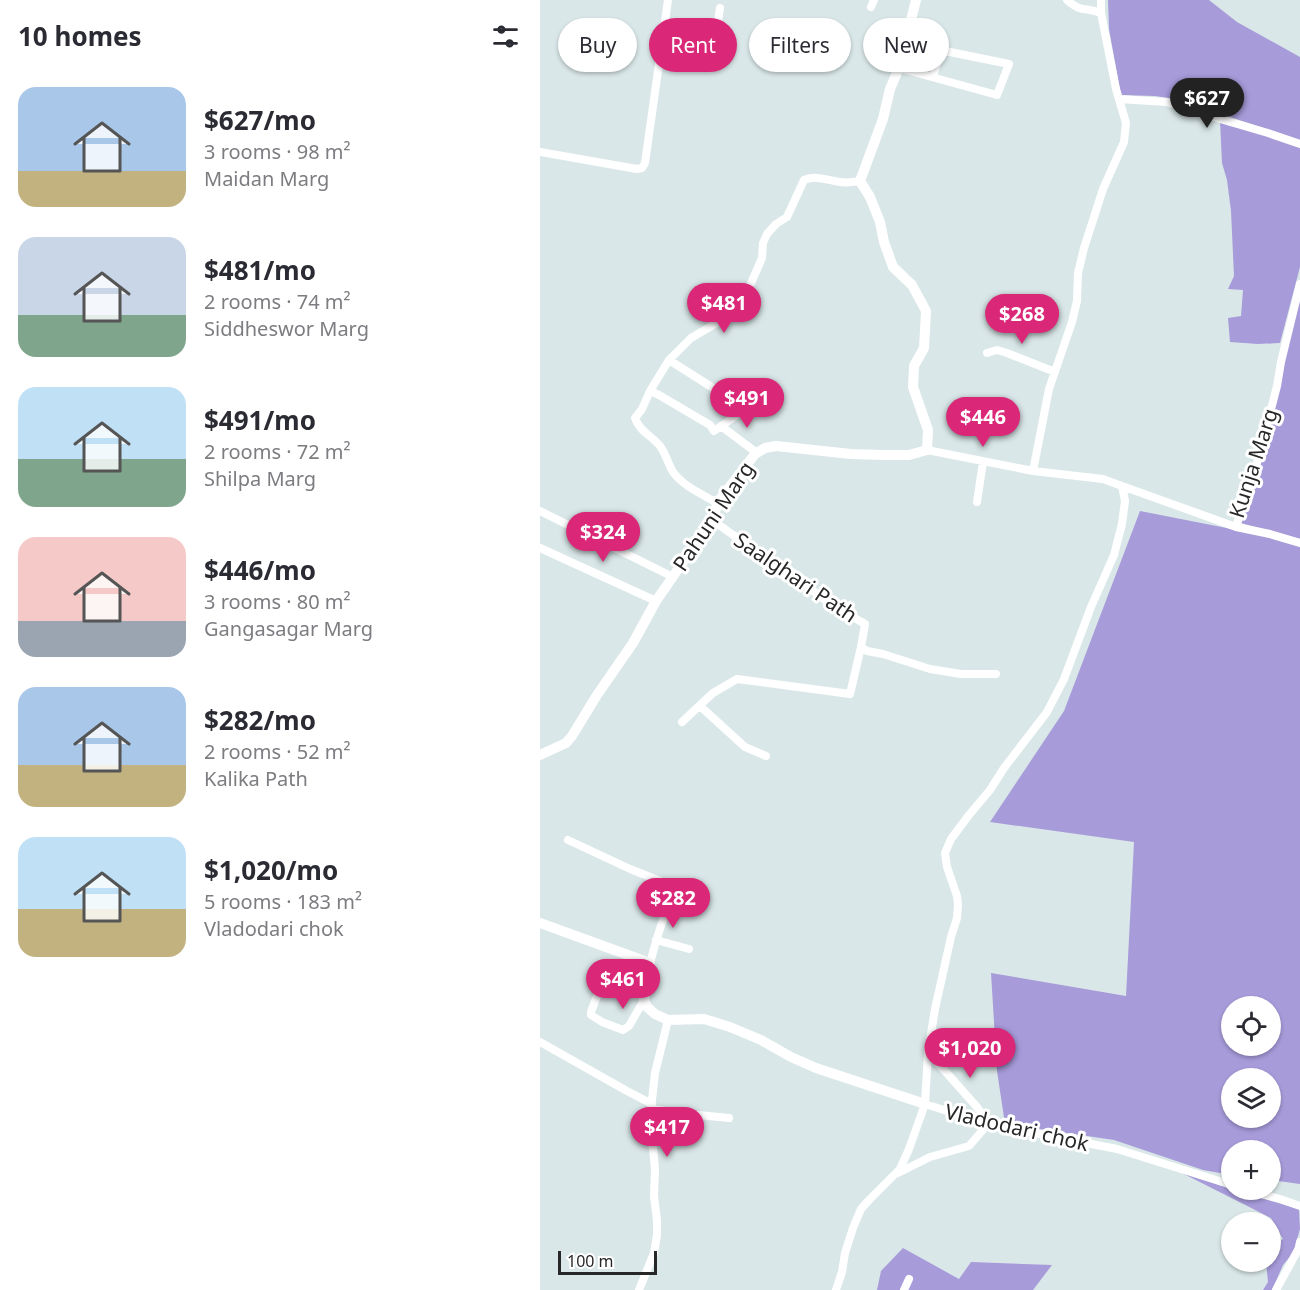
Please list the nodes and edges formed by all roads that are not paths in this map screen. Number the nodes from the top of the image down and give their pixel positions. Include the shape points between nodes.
1 (668, 0) edge
2 (916, 0) edge
3 (1067, 0) edge
4 (1101, 0) edge
5 (720, 8) dead end
6 (1101, 13) junction
7 (666, 18) edge
8 (718, 18) edge
9 (912, 18) edge
10 (657, 72) edge
11 (897, 72) edge
12 (914, 72) edge
13 (933, 77) junction
14 (1119, 99) junction
15 (1299, 143) edge
16 (540, 152) edge
17 (860, 181) junction
18 (1300, 285) edge
19 (987, 353) dead end
20 (669, 360) junction
21 (1054, 372) junction
22 (650, 391) junction
23 (722, 426) junction
24 (927, 450) junction
25 (757, 453) junction
26 (983, 462) junction
27 (1034, 471) junction
28 (1122, 486) junction
29 (977, 502) dead end
30 (717, 503) junction
31 (540, 511) edge
32 (711, 519) junction
33 (1236, 526) junction
34 (1300, 543) edge
35 (540, 548) edge
36 (673, 577) junction
37 (656, 601) junction
38 (861, 647) junction
39 (996, 674) dead end
40 (700, 706) junction
41 (682, 722) dead end
42 (540, 755) edge
43 (766, 756) dead end
44 (568, 840) dead end
45 (540, 923) edge
46 (656, 940) junction
47 (689, 949) dead end
48 (650, 963) junction
49 (597, 996) dead end
50 (644, 1000) junction
51 (668, 1020) junction
52 (540, 1042) edge
53 (928, 1052) junction
54 (925, 1104) junction
55 (652, 1106) junction
56 (729, 1118) dead end
57 (988, 1124) junction
58 (893, 1176) junction
59 (1221, 1182) edge
60 (1281, 1199) edge
61 (1300, 1206) edge
62 (1300, 1242) edge
63 (909, 1279) dead end
64 (639, 1290) edge
65 (836, 1290) edge
66 (904, 1290) edge
67 (1276, 1290) edge

1 - 7 street
2 - 9 street
3 - 6 street via 1077,9
4 - 6 street
5 - 8 street
6 - 14 street
10 - 16 street via 642,168
11 - 17 street
12 - 13 street
13 - 13 street via 945,51 1009,64 997,94
14 - 15 street via 1167,102
14 - 21 street via 1126,123 1124,142 1094,213 1078,273 1072,322
17 - 20 street via 804,180 787,217 767,234 746,297 720,321 691,338
17 - 24 street via 880,222 893,267 912,285 926,311 924,348 914,366 913,387 928,430
18 - 33 street, Kunja Marg via 1258,460
19 - 21 street via 1007,352
20 - 22 street
20 - 23 street via 738,405 740,413
21 - 27 street
22 - 23 street via 714,431
22 - 30 street via 635,418 637,425 659,444 680,480
23 - 25 street
24 - 25 street, Pahuni Marg via 885,455 776,446
24 - 26 street, Kunja Marg
25 - 30 street, Pahuni Marg
26 - 27 street, Kunja Marg
26 - 29 street
27 - 28 street, Kunja Marg via 1103,479
28 - 33 street, Kunja Marg
28 - 53 street via 1125,501 1114,555 1060,687 1047,712 957,831 945,853 958,905 957,918
30 - 32 street, Pahuni Marg
31 - 36 street
32 - 36 street, Pahuni Marg
32 - 38 street, Saalghari Path via 865,624
33 - 34 street
35 - 37 street
36 - 37 street, Pahuni Marg
37 - 42 street, Pahuni Marg via 572,736
38 - 39 street, Saalghari Path via 930,669
38 - 40 street via 850,694 737,680 713,693
40 - 41 street
40 - 43 street via 745,747
44 - 46 street via 678,888
45 - 48 street
46 - 47 street
46 - 48 street
48 - 50 street
49 - 50 street via 591,1015 619,1029 626,1029
50 - 51 street via 655,1014
51 - 54 street, Vladodari chok via 704,1019 730,1027 816,1068
51 - 55 street via 655,1073
52 - 55 street
53 - 54 street
53 - 57 street
54 - 57 street, Vladodari chok
54 - 58 street via 909,1149
55 - 56 street
55 - 64 street via 657,1234
57 - 58 street via 969,1146 930,1157
57 - 59 street, Vladodari chok via 1117,1149
58 - 65 street via 861,1209
60 - 61 street
62 - 67 street
63 - 66 street

